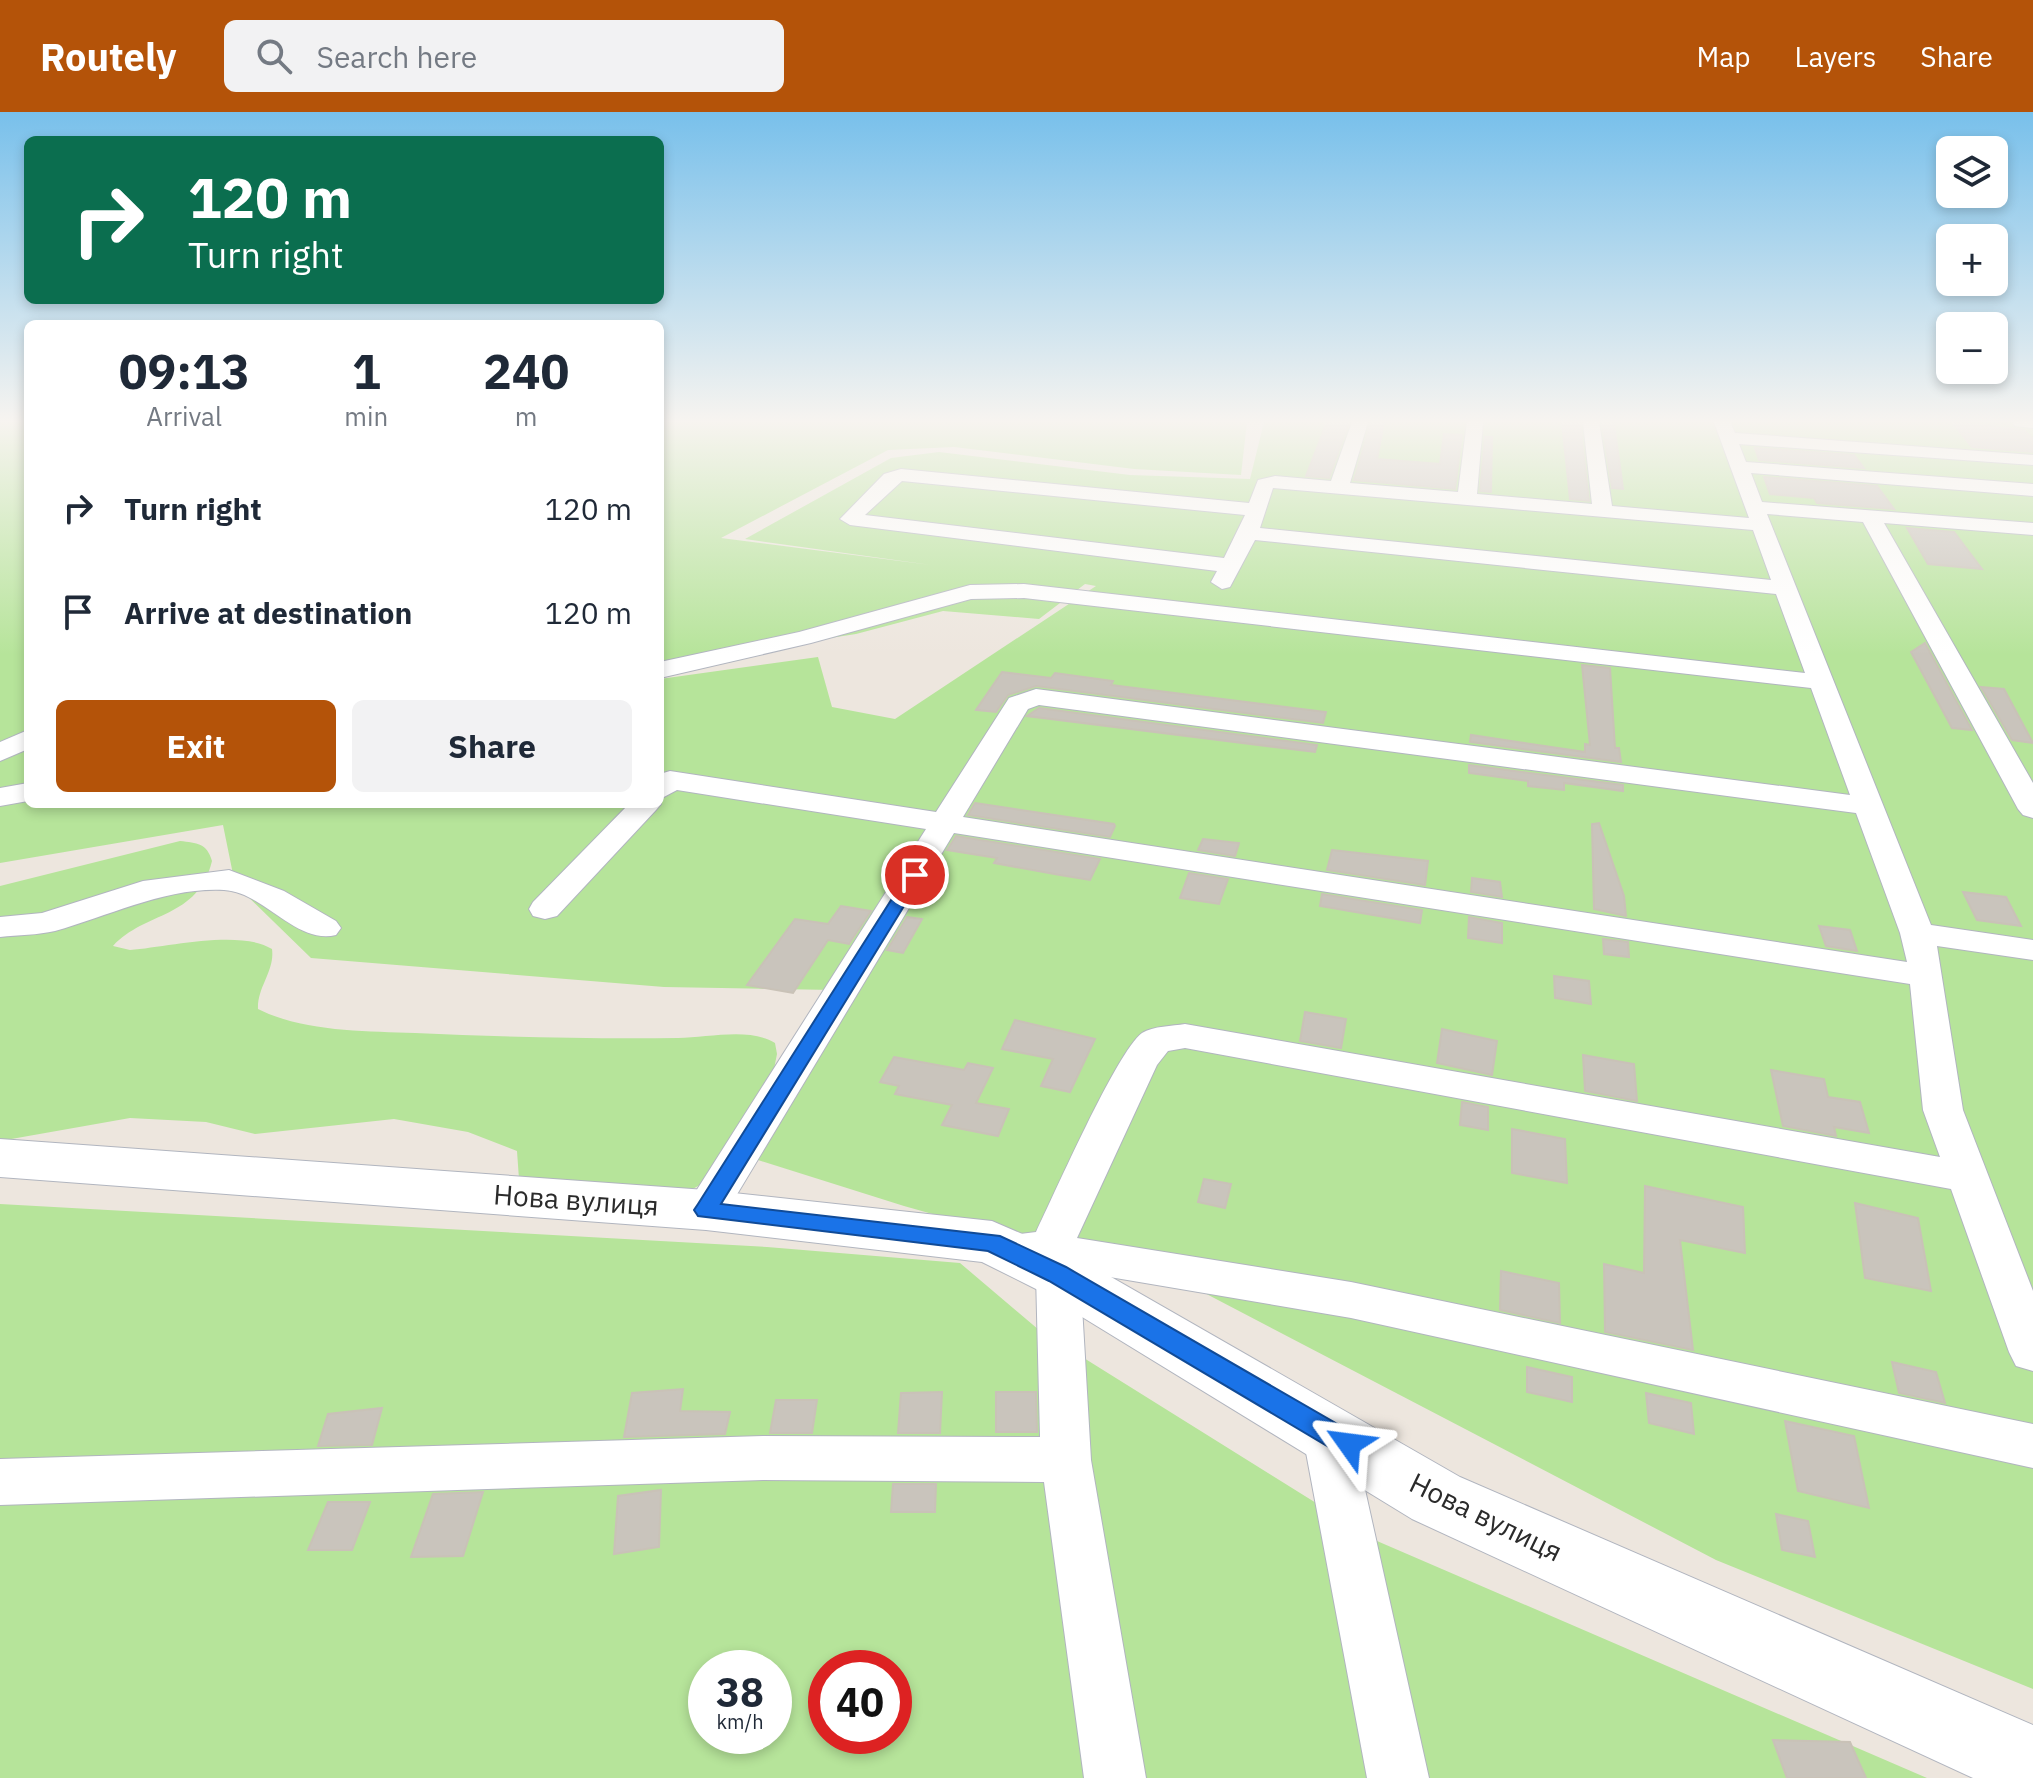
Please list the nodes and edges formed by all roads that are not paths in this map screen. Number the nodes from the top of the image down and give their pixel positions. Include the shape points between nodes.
1 (869, 500) edge
2 (1152, 500) edge
3 (1260, 500) edge
4 (1475, 500) edge
5 (1601, 500) edge
6 (1752, 500) edge
7 (1256, 510) junction
8 (1603, 511) junction
9 (1869, 515) junction
10 (1758, 516) junction
11 (2033, 529) edge
12 (1248, 533) junction
13 (1233, 566) junction
14 (1785, 588) junction
15 (1203, 611) junction
16 (664, 669) edge
17 (1821, 682) junction
18 (24, 740) edge
19 (0, 753) edge
20 (664, 786) edge
21 (24, 793) edge
22 (0, 797) edge
23 (1869, 806) junction
24 (642, 808) edge
25 (2033, 809) edge
26 (947, 823) junction
27 (545, 909) dead end
28 (0, 927) edge
29 (324, 928) dead end
30 (1917, 933) junction
31 (2033, 950) edge
32 (1927, 976) junction
33 (0, 1158) edge
34 (1968, 1177) junction
35 (706, 1210) junction
36 (1033, 1255) junction
37 (2033, 1352) edge
38 (1327, 1431) junction
39 (2033, 1446) edge
40 (1066, 1460) junction
41 (0, 1482) edge
42 (2033, 1765) edge
43 (1115, 1778) edge
44 (1398, 1778) edge

1 - 13 street via 850,519
2 - 7 street
3 - 7 street
4 - 8 street
5 - 8 street
6 - 10 street
7 - 12 street
8 - 10 street
9 - 10 street
9 - 11 street
9 - 25 street
10 - 14 street
12 - 13 street
12 - 14 street
13 - 15 street
14 - 17 street
15 - 16 street via 1024,591 970,592
15 - 17 street
17 - 23 street
18 - 19 street
20 - 26 street via 670,780
21 - 22 street
23 - 26 street via 1036,697 1018,704
23 - 30 street
24 - 27 street
26 - 32 street
26 - 35 street
28 - 29 street via 46,923 143,891 229,880
30 - 31 street
30 - 32 street
32 - 34 street via 1943,1110
33 - 35 street, Нова вулиця
34 - 36 street via 1185,1036 1156,1041 1140,1060
34 - 37 street
35 - 36 street, Нова вулиця
36 - 38 street, Нова вулиця
36 - 39 street via 1351,1300
36 - 40 street
38 - 42 street, Нова вулиця via 1436,1498
38 - 44 street
40 - 41 street via 763,1458
40 - 43 street

